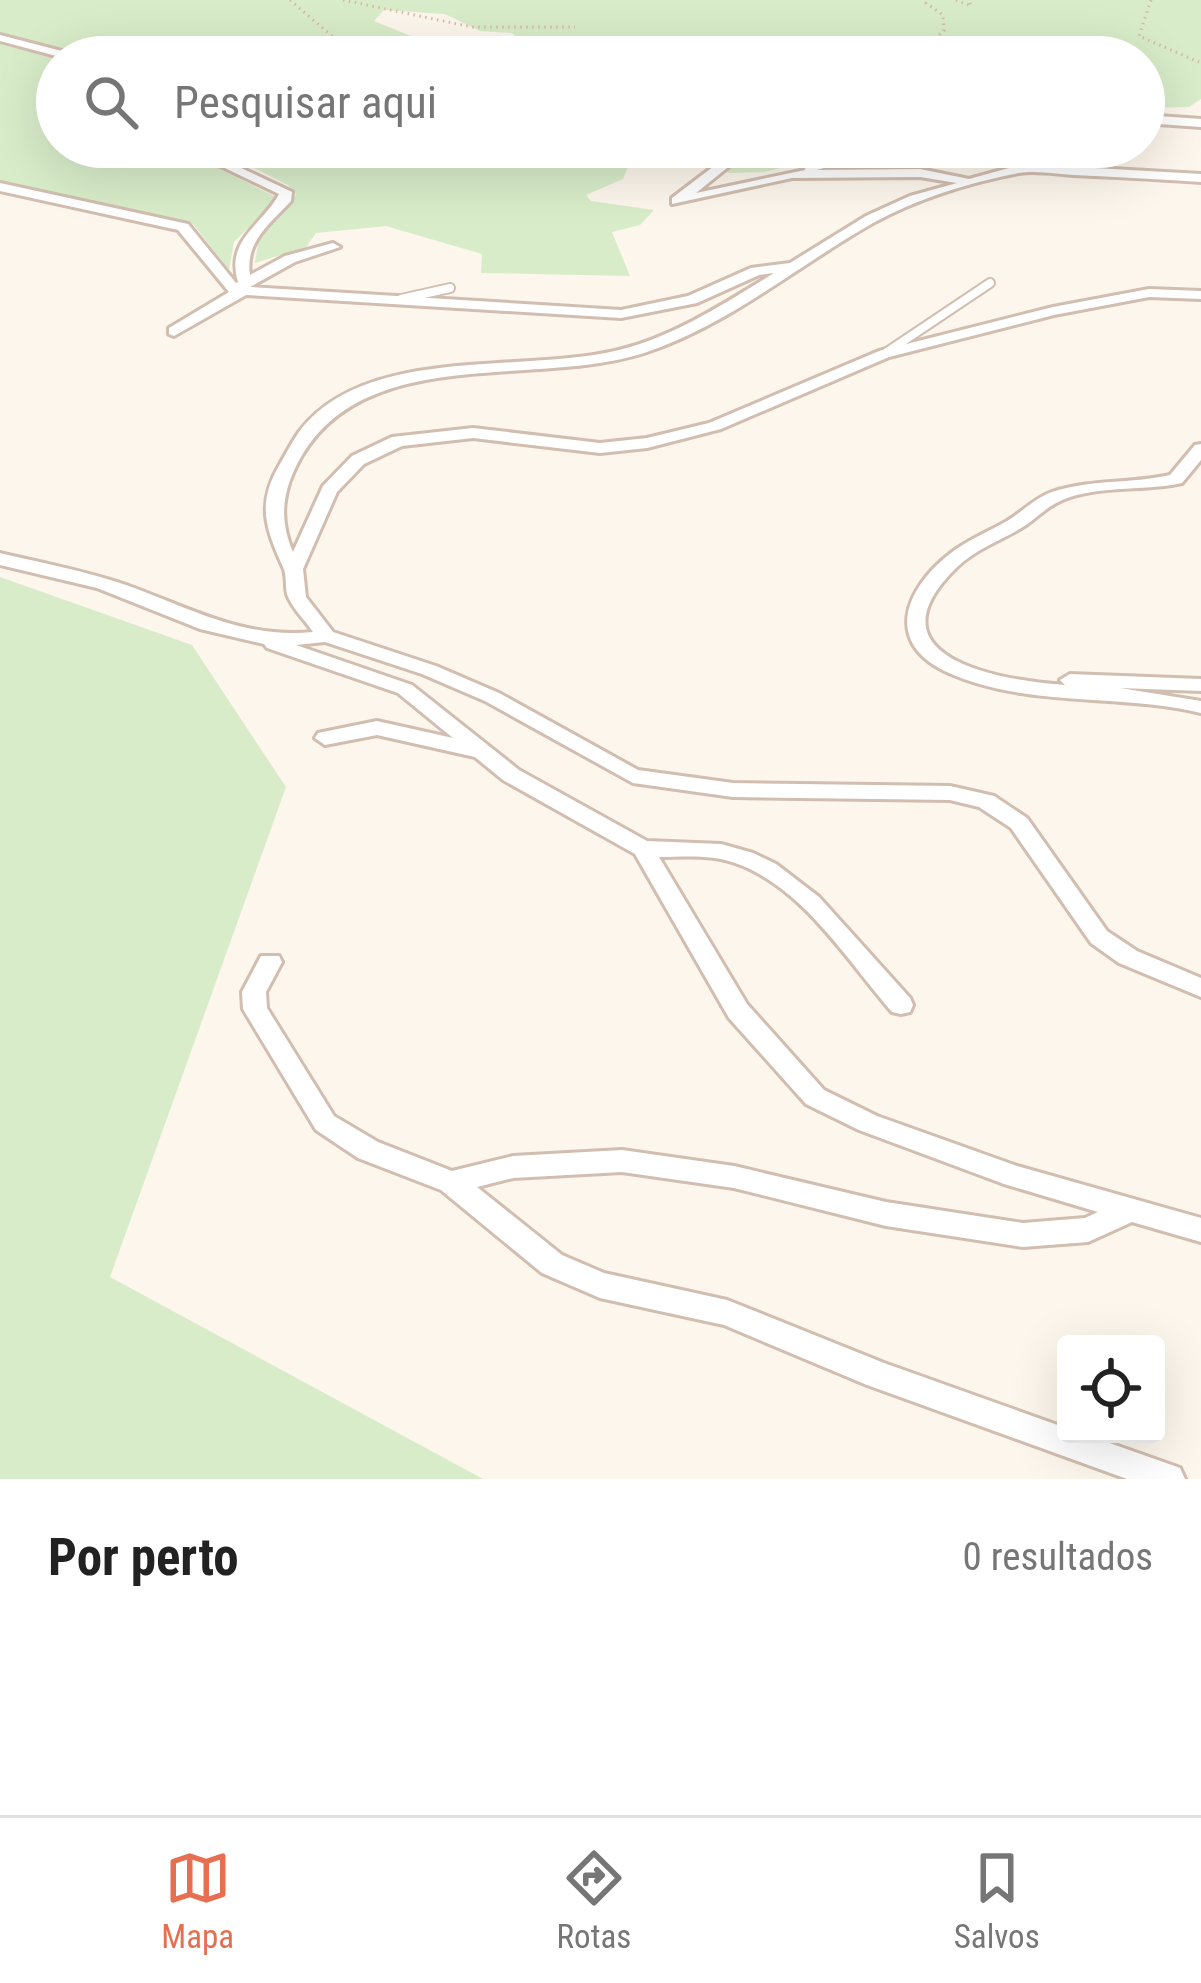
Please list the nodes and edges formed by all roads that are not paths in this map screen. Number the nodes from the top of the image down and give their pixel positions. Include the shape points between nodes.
1 (0, 38) edge
2 (36, 47) edge
3 (1165, 120) edge
4 (1201, 123) edge
5 (232, 168) edge
6 (720, 168) edge
7 (814, 168) edge
8 (1048, 168) edge
9 (1067, 168) edge
10 (792, 174) junction
11 (1201, 178) edge
12 (969, 181) junction
13 (0, 187) edge
14 (333, 247) dead end
15 (794, 267) junction
16 (990, 284) dead end
17 (241, 288) junction
18 (450, 288) dead end
19 (1201, 296) edge
20 (400, 299) junction
21 (173, 331) dead end
22 (884, 354) junction
23 (1201, 449) edge
24 (0, 559) edge
25 (295, 569) junction
26 (326, 636) junction
27 (274, 644) junction
28 (1201, 685) edge
29 (1010, 686) junction
30 (1201, 707) edge
31 (325, 739) dead end
32 (481, 752) junction
33 (643, 849) junction
34 (270, 962) dead end
35 (1201, 988) edge
36 (901, 1005) dead end
37 (451, 1182) junction
38 (1129, 1210) junction
39 (1201, 1230) edge
40 (1169, 1479) edge

1 - 2 street
3 - 4 street
5 - 17 street via 285,193 240,254
6 - 10 street via 677,201
7 - 10 street
8 - 12 street
9 - 11 street
10 - 12 street via 920,173
12 - 15 street via 871,219
13 - 17 street via 183,227 201,241 220,279
14 - 17 street
15 - 20 street via 621,314
15 - 25 street via 680,334 618,356 418,374 322,416 297,438 274,494 281,553
16 - 22 lane
17 - 20 street
17 - 21 street
18 - 20 lane
19 - 22 street via 1149,293
22 - 25 street via 715,426 647,443 600,448 473,434 398,441 358,460 329,490
23 - 29 street via 1176,479 1061,494 950,562 913,618 914,637 944,665
24 - 27 street via 79,577
25 - 26 street via 297,597
26 - 27 street
26 - 35 street via 492,698 632,776 733,790 986,801 1019,823 1099,937
27 - 32 street via 405,689
28 - 29 street
29 - 30 street
31 - 32 street via 377,728
32 - 33 street
33 - 36 street via 719,852 780,878
33 - 38 street via 738,1010 815,1097 868,1124
34 - 37 street via 254,992 256,1009 325,1123 368,1150
37 - 38 street via 513,1167 622,1161 1023,1235 1088,1230
37 - 40 street via 552,1264 600,1285 727,1313
38 - 39 street

